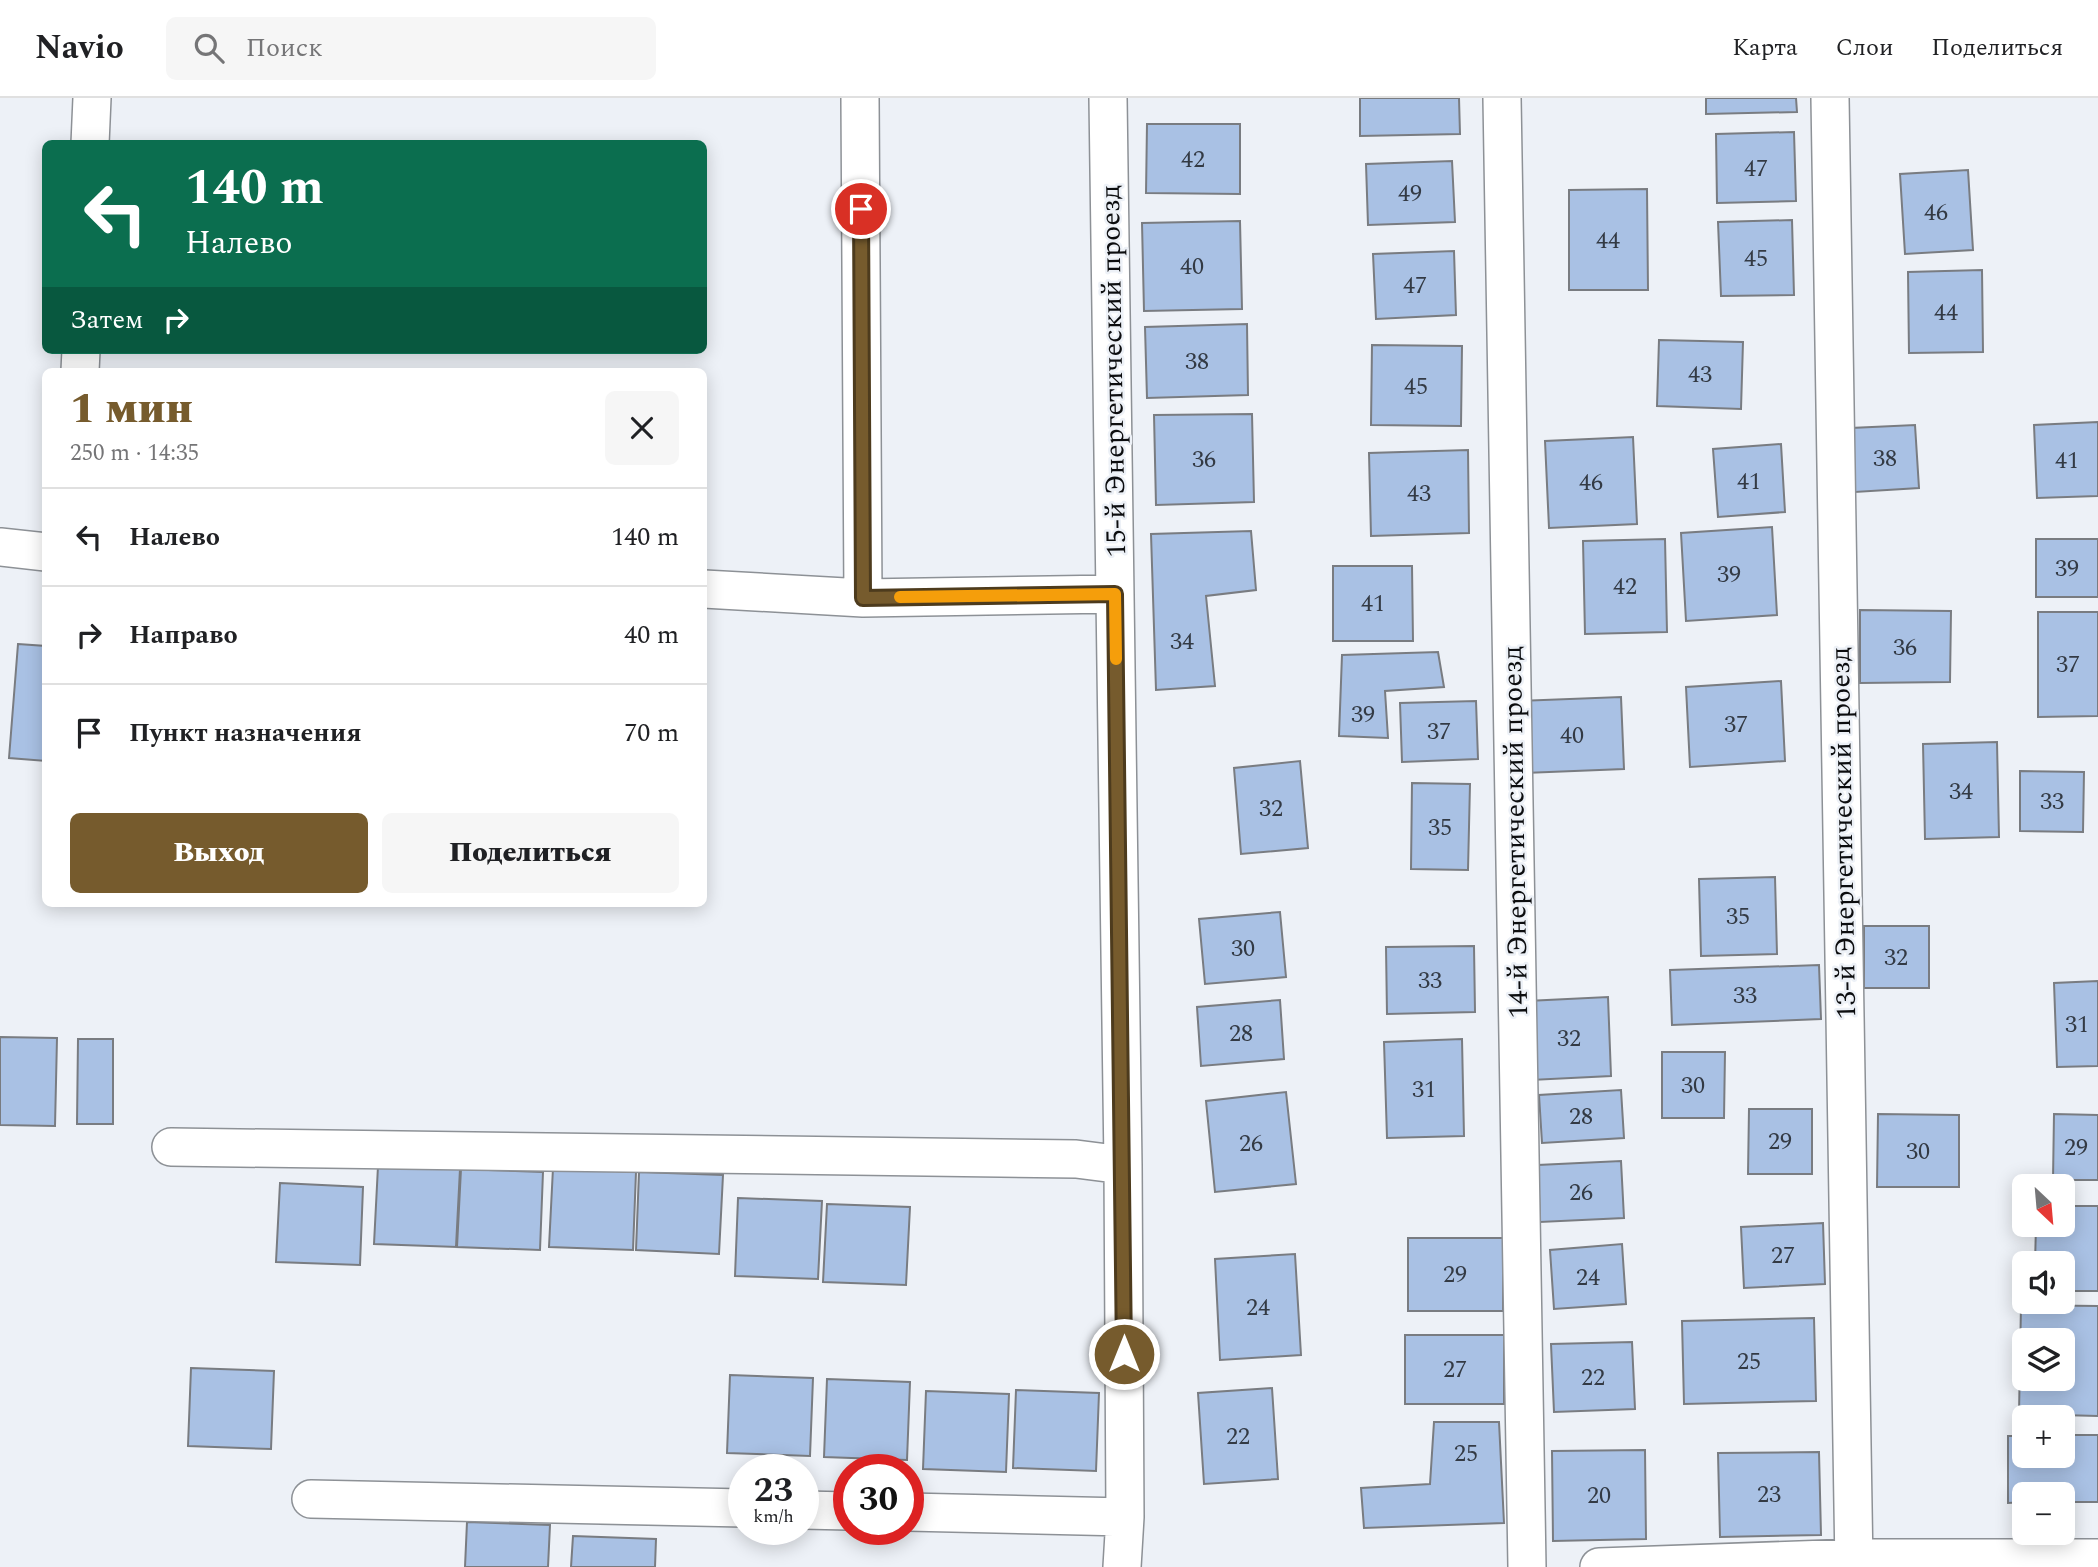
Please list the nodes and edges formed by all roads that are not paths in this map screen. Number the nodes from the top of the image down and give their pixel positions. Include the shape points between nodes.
1 (92, 98) edge
2 (860, 98) edge
3 (1108, 98) edge
4 (1502, 98) edge
5 (1829, 98) edge
6 (90, 140) edge
7 (0, 547) edge
8 (42, 552) edge
9 (707, 589) edge
10 (1115, 594) junction
11 (863, 598) junction
12 (171, 1147) dead end
13 (1123, 1165) junction
14 (311, 1499) dead end
15 (728, 1508) edge
16 (924, 1512) edge
17 (1125, 1517) junction
18 (2098, 1558) edge
19 (1854, 1562) edge
20 (1122, 1567) edge
21 (1527, 1567) edge
22 (1599, 1567) edge

1 - 6 street
2 - 11 street
3 - 10 street, 15-й Энергетический проезд
4 - 21 street, 14-й Энергетический проезд
5 - 19 street, 13-й Энергетический проезд
7 - 8 street
9 - 11 street
10 - 11 street
10 - 13 street, 15-й Энергетический проезд
12 - 13 street via 1076,1159
13 - 17 street, 15-й Энергетический проезд
14 - 15 street
16 - 17 street
17 - 20 street, 15-й Энергетический проезд
18 - 19 street
19 - 22 street

